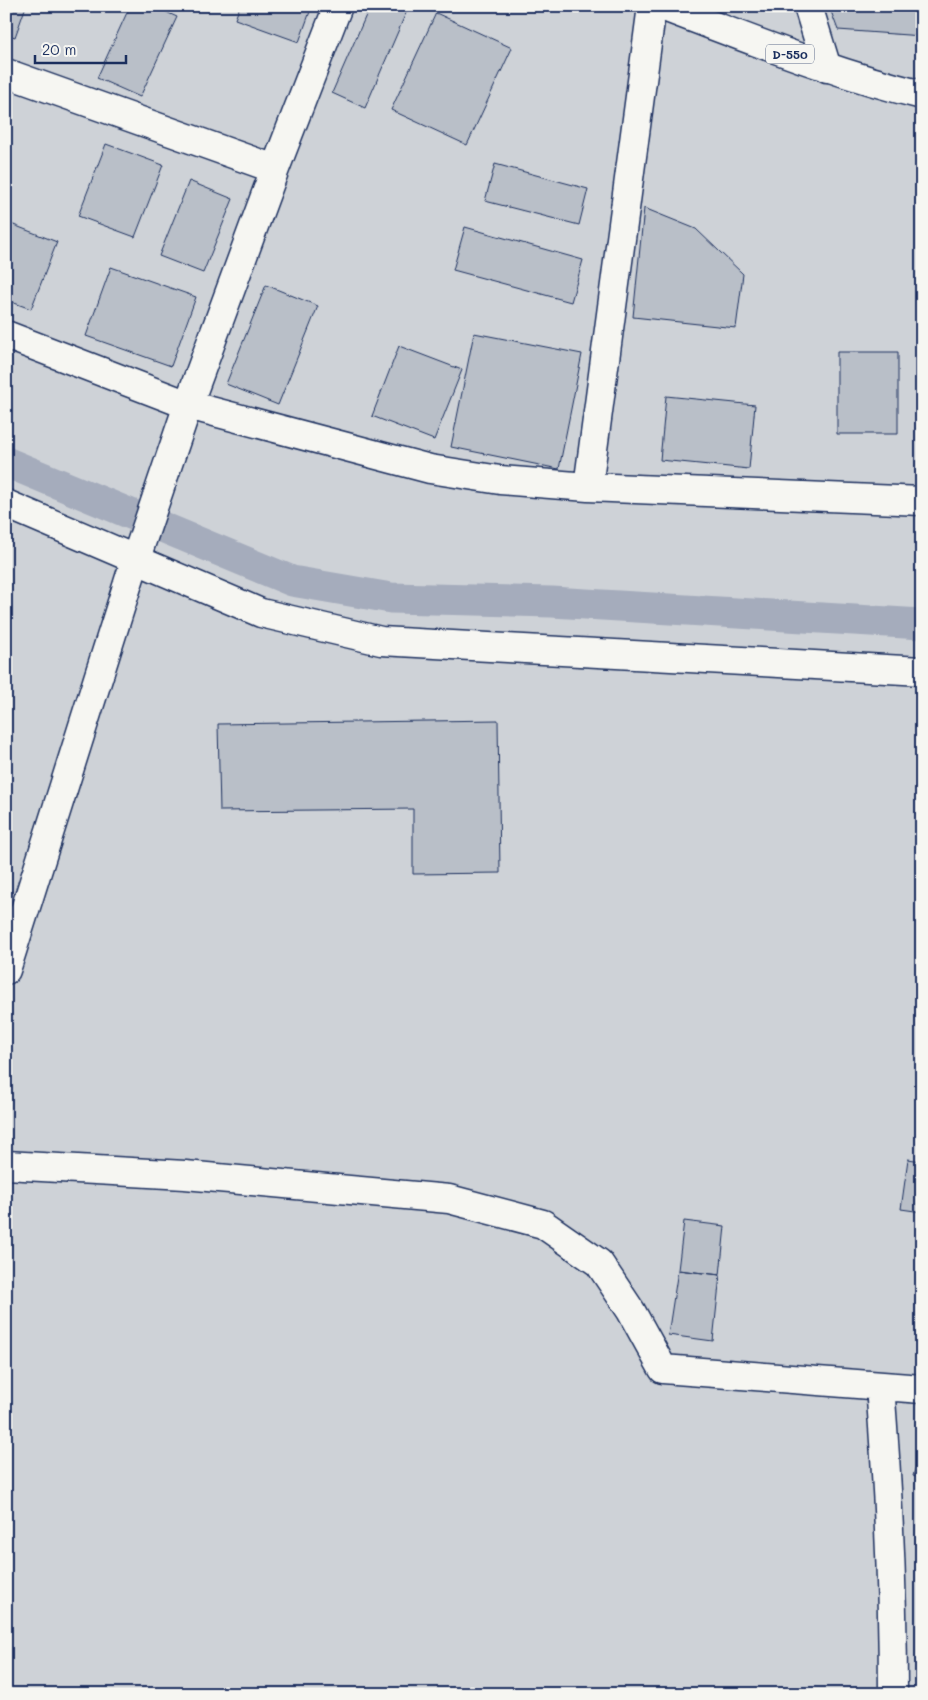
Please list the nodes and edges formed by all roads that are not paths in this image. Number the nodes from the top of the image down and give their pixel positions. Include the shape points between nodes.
1 (338, 6) edge
2 (652, 6) edge
3 (661, 6) edge
4 (808, 6) edge
5 (827, 68) junction
6 (6, 73) edge
7 (922, 95) edge
8 (275, 169) junction
9 (6, 335) edge
10 (188, 405) junction
11 (588, 486) junction
12 (922, 501) edge
13 (6, 504) edge
14 (135, 560) junction
15 (922, 671) edge
16 (6, 970) edge
17 (6, 1165) edge
18 (880, 1386) junction
19 (922, 1389) edge
20 (894, 1694) edge

1 - 8 street
2 - 11 street
3 - 5 street, D-550
4 - 5 street
5 - 7 street, D-550
6 - 8 street
8 - 10 street
9 - 10 street
10 - 11 street via 430,470 500,480
10 - 14 street
11 - 12 street
13 - 14 street
14 - 15 street via 261,613 381,641
14 - 16 street
17 - 18 street via 185,1175 449,1199 543,1224 599,1263 631,1311 663,1370
18 - 19 street
18 - 20 street via 886,1460

